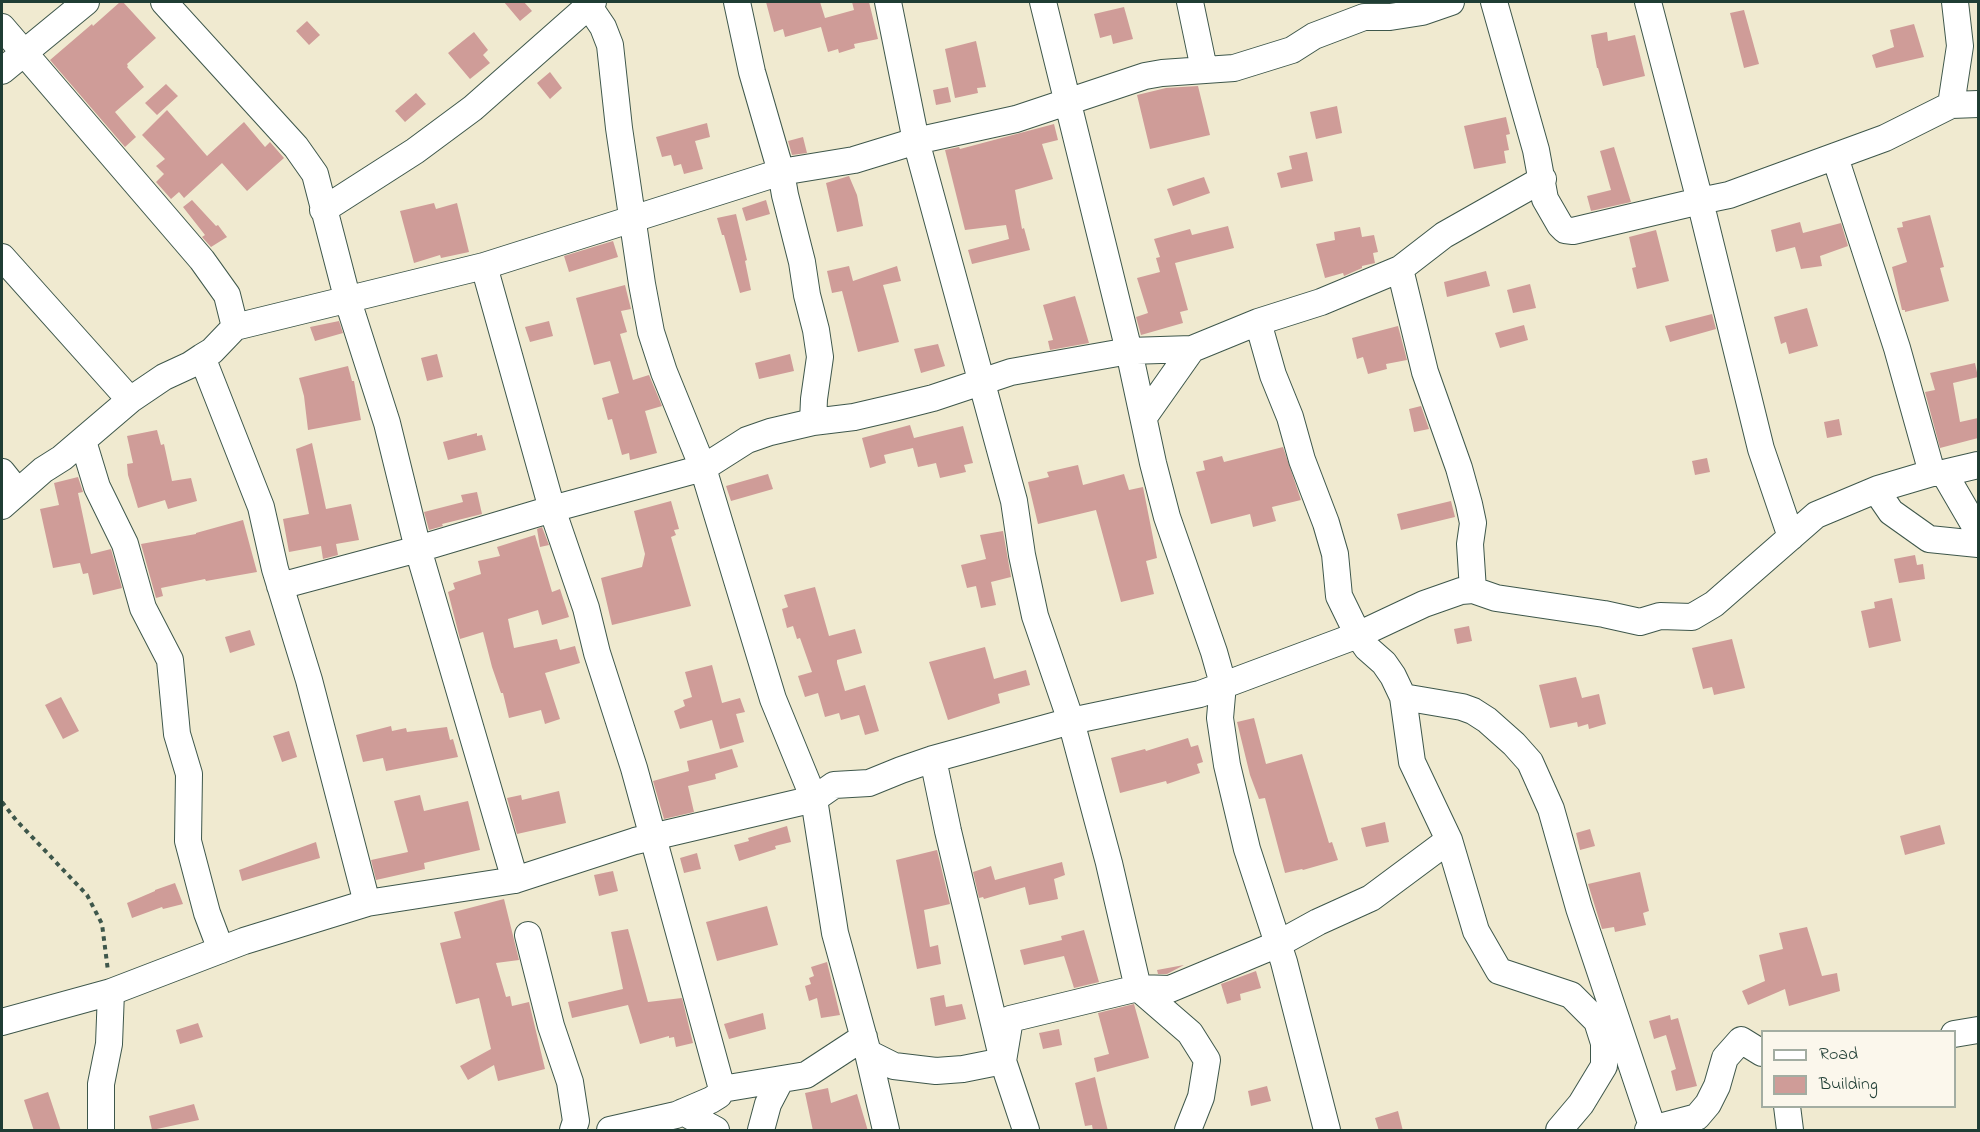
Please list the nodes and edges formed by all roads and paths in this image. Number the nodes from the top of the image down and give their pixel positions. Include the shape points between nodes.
1 (86, 2) edge
2 (164, 2) edge
3 (737, 2) edge
4 (888, 2) edge
5 (1043, 2) edge
6 (1190, 2) edge
7 (1426, 2) edge
8 (1451, 2) edge
9 (1494, 2) edge
10 (1648, 2) edge
11 (1955, 2) edge
12 (590, 3) edge
13 (1350, 11) edge
14 (2, 27) edge
15 (25, 52) junction
16 (1204, 69) junction
17 (2, 71) edge
18 (1068, 102) junction
19 (1971, 108) edge
20 (916, 141) junction
21 (1835, 157) junction
22 (781, 172) junction
23 (1543, 179) junction
24 (1700, 201) junction
25 (323, 210) junction
26 (633, 218) junction
27 (2, 257) edge
28 (484, 266) junction
29 (1400, 269) junction
30 (348, 301) junction
31 (1258, 322) junction
32 (235, 327) junction
33 (1192, 349) junction
34 (1129, 351) junction
35 (202, 357) junction
36 (982, 382) junction
37 (130, 400) junction
38 (1144, 417) junction
39 (813, 422) junction
40 (83, 441) junction
41 (1978, 465) edge
42 (703, 468) junction
43 (2, 472) edge
44 (1938, 473) junction
45 (1878, 489) junction
46 (10, 499) edge
47 (552, 508) junction
48 (1791, 537) junction
49 (1978, 544) edge
50 (418, 549) junction
51 (280, 586) junction
52 (1473, 590) junction
53 (1358, 635) junction
54 (1223, 684) junction
55 (1403, 697) junction
56 (1071, 720) junction
57 (933, 759) junction
58 (814, 799) junction
59 (2, 802) edge
60 (652, 838) junction
61 (1449, 840) junction
62 (515, 880) junction
63 (367, 903) junction
64 (528, 935) dead end
65 (1278, 944) junction
66 (221, 950) junction
67 (1138, 988) junction
68 (111, 992) junction
69 (2, 1022) edge
70 (1978, 1030) edge
71 (1956, 1034) edge
72 (866, 1045) junction
73 (1761, 1052) edge
74 (1003, 1061) junction
75 (780, 1081) junction
76 (722, 1089) junction
77 (1787, 1108) edge
78 (683, 1112) junction
79 (1650, 1130) edge
80 (101, 1131) edge
81 (573, 1131) edge
82 (610, 1131) edge
83 (716, 1131) edge
84 (760, 1131) edge
85 (886, 1131) edge
86 (1026, 1131) edge
87 (1188, 1131) edge
88 (1327, 1131) edge
89 (1559, 1131) edge
90 (1790, 1131) edge

1 - 15 street
2 - 25 street via 309,162
3 - 22 street via 752,72
4 - 20 street
5 - 18 street
6 - 16 street
7 - 13 street
8 - 13 street via 1390,17 1364,17
9 - 23 street
10 - 24 street
11 - 19 street
12 - 25 street via 473,108
12 - 26 street via 610,45
13 - 16 street via 1292,50 1234,68
14 - 15 street
15 - 17 street
15 - 32 street via 202,260 227,295
16 - 18 street via 1145,76
18 - 20 street via 1016,119
18 - 34 street
19 - 21 street
20 - 22 street via 854,160
20 - 36 street
21 - 24 street via 1729,195
21 - 44 street
22 - 26 street
22 - 39 street via 820,357
23 - 24 street via 1545,200 1565,230
23 - 29 street via 1444,236
24 - 48 street via 1761,449
25 - 30 street
26 - 28 street
26 - 42 street via 651,332
27 - 37 street
28 - 30 street
28 - 47 street
29 - 31 street via 1322,302
29 - 52 street via 1425,372 1469,504 1473,523
30 - 32 street
30 - 50 street via 390,435
31 - 33 street
31 - 53 street via 1326,523 1335,554 1339,596
32 - 35 street
33 - 34 street
33 - 38 street
34 - 36 street via 1011,372
34 - 38 street
35 - 37 street
35 - 51 street via 261,507
36 - 39 street via 897,407
36 - 56 street via 1014,501 1035,616
37 - 40 street
38 - 54 street via 1167,518
39 - 42 street via 747,440
40 - 46 street
40 - 66 street via 97,486 125,544 143,608 170,660 177,734 189,774 188,841
41 - 44 street
42 - 47 street
42 - 58 street via 773,699
43 - 46 street
44 - 45 street
44 - 49 street via 1976,528
45 - 48 street via 1816,515
45 - 49 street via 1892,512 1929,539
47 - 50 street
47 - 60 street via 586,608
48 - 52 street via 1714,604 1692,617 1660,616 1640,622 1496,598
50 - 51 street
50 - 62 street
51 - 63 street via 309,680
52 - 53 street via 1424,604
53 - 54 street
53 - 55 street via 1384,663
54 - 56 street via 1200,694
54 - 65 street via 1220,718 1227,765 1247,849
55 - 61 street via 1412,762
55 - 79 street via 1473,711 1530,762 1551,808
56 - 57 street
56 - 67 street
57 - 58 street via 869,783 834,785
57 - 74 street
58 - 60 street
58 - 72 street via 835,933
59 - 68 path via 87,895 102,924
60 - 62 street
60 - 76 street
61 - 65 street via 1371,898
61 - 89 street via 1476,931 1499,971 1571,995 1597,1021 1604,1043 1604,1066
62 - 63 street
63 - 66 street
64 - 81 street via 570,1082 576,1121
65 - 67 street via 1170,989
65 - 88 street
66 - 68 street
67 - 74 street via 1010,1019
67 - 87 street via 1190,1033 1207,1060 1201,1097
68 - 69 street
68 - 80 street via 109,1044 101,1084
70 - 71 street
72 - 74 street via 894,1066 936,1071
72 - 75 street via 806,1076
72 - 85 street
73 - 79 street via 1741,1040 1725,1058 1717,1086 1697,1117
74 - 86 street
75 - 76 street
75 - 84 street
76 - 78 street via 711,1100
77 - 90 street
78 - 82 street
78 - 83 street

